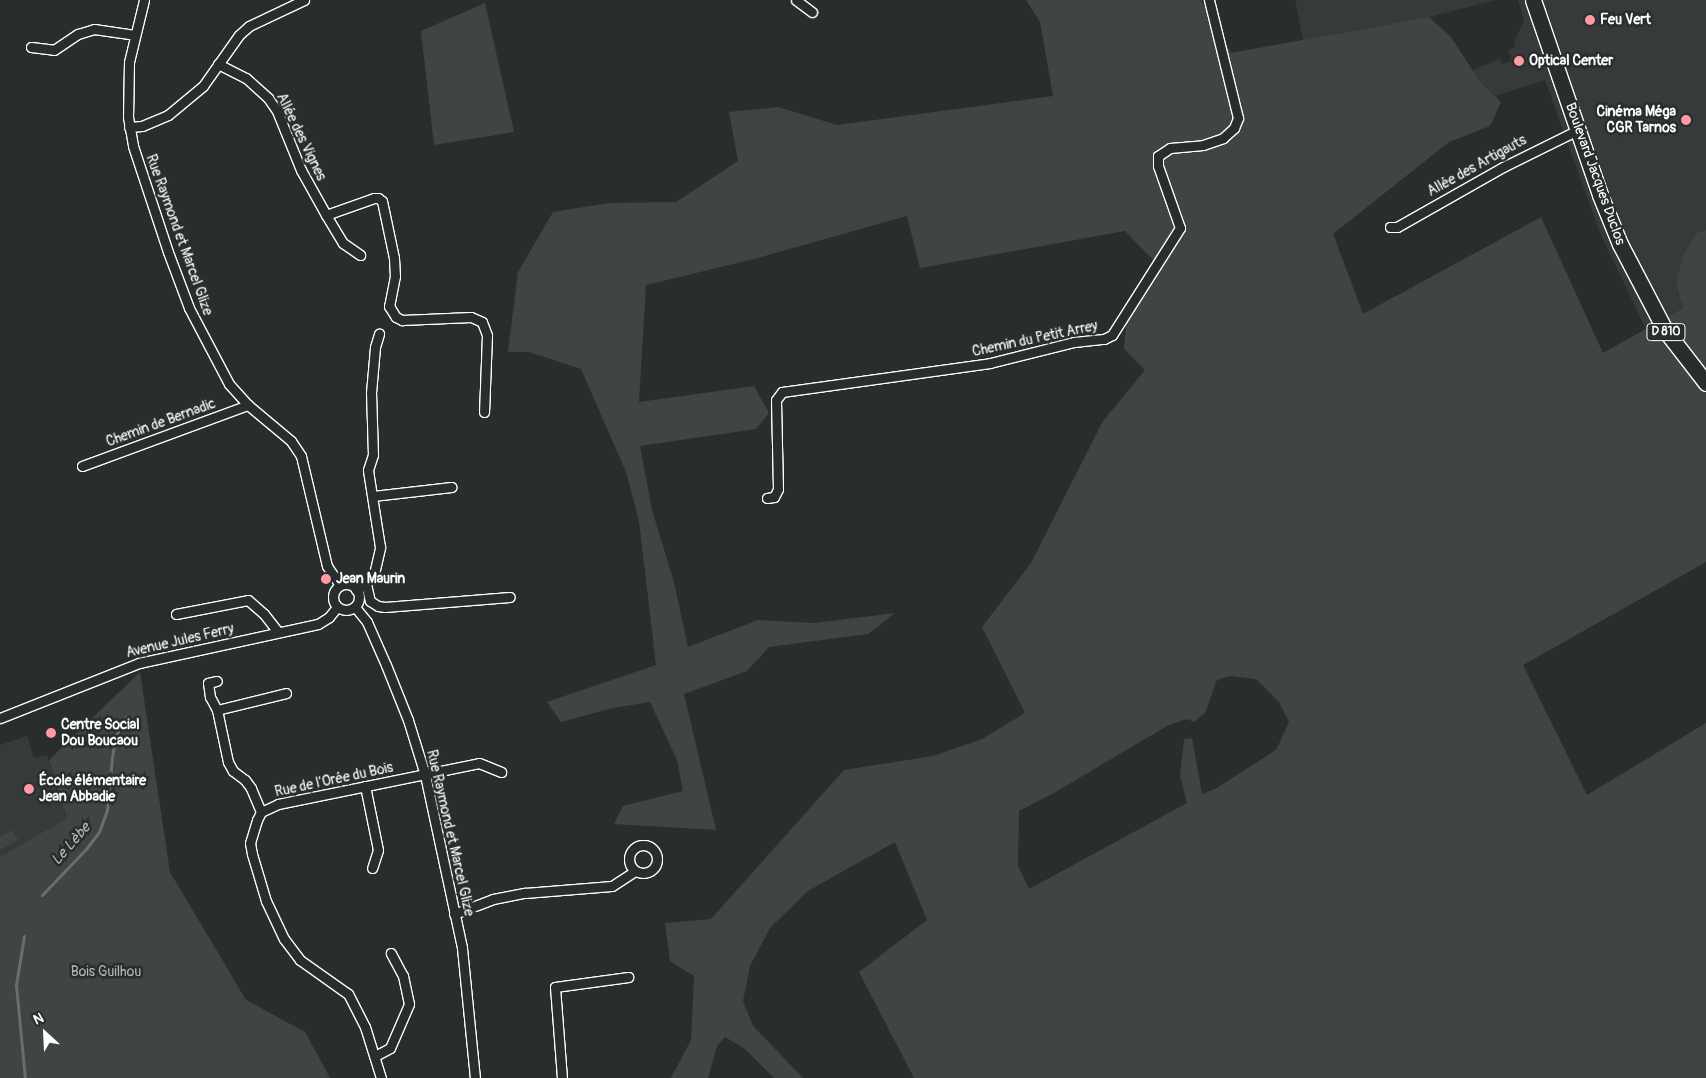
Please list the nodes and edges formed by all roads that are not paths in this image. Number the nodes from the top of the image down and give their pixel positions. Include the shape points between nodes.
1 (144, 0) edge
2 (304, 0) edge
3 (796, 0) edge
4 (1209, 0) edge
5 (1533, 2) edge
6 (812, 12) dead end
7 (135, 35) junction
8 (31, 47) dead end
9 (218, 64) junction
10 (129, 127) junction
11 (1578, 130) junction
12 (326, 215) junction
13 (1390, 227) dead end
14 (360, 255) dead end
15 (379, 334) dead end
16 (1706, 383) edge
17 (248, 406) junction
18 (484, 412) dead end
19 (82, 466) dead end
20 (451, 487) dead end
21 (373, 496) junction
22 (767, 498) dead end
23 (366, 584) junction
24 (340, 586) junction
25 (356, 590) junction
26 (510, 597) dead end
27 (337, 607) junction
28 (355, 607) junction
29 (176, 614) dead end
30 (278, 632) junction
31 (217, 681) dead end
32 (286, 693) dead end
33 (217, 710) junction
34 (0, 718) edge
35 (501, 772) dead end
36 (425, 775) junction
37 (365, 786) junction
38 (261, 812) junction
39 (372, 868) dead end
40 (635, 871) dead end
41 (454, 914) junction
42 (391, 953) dead end
43 (628, 977) dead end
44 (375, 1056) junction
45 (381, 1078) edge
46 (475, 1078) edge
47 (562, 1078) edge

1 - 7 street, Rue Raymond et Marcel Glize
2 - 9 street via 249,26
3 - 6 street
4 - 22 street, Chemin du Petit Arrey via 1238,118 1234,128 1223,138 1203,145 1170,148 1158,156 1158,166 1180,228 1112,335 990,363 782,392 776,400 778,489 774,497
5 - 11 main road, Boulevard Jacques Duclos / D 810
7 - 8 street via 94,29 78,34 54,50
7 - 10 street, Rue Raymond et Marcel Glize via 129,62
9 - 10 street via 202,86 168,116 142,126
9 - 12 street, Allée des Vignes via 246,78 268,98
10 - 17 street, Rue Raymond et Marcel Glize via 189,308 226,378
11 - 13 street, Allée des Artigauts via 1503,167 1396,227
11 - 16 main road, Boulevard Jacques Duclos / D 810 via 1611,222 1650,303 1665,330
12 - 14 street, Allée des Vignes via 342,242
12 - 18 street via 374,198 382,201 394,258 389,306 402,320 471,317 482,322 487,334
15 - 21 street via 371,392 373,455 368,470
17 - 19 street, Chemin de Bernadic
17 - 24 street, Rue Raymond et Marcel Glize via 285,434 300,456 327,566
20 - 21 street
21 - 23 street via 380,547 378,564
23 - 25 street
23 - 26 street via 370,601 385,607
24 - 25 street via 349,585
24 - 27 street via 333,596
25 - 28 street via 359,598
27 - 28 street via 346,610
27 - 30 street, Avenue Jules Ferry via 318,624
28 - 36 street, Rue Raymond et Marcel Glize via 367,622 386,665
29 - 30 street via 248,600
30 - 34 street, Avenue Jules Ferry via 138,663
31 - 33 street via 208,682 208,689
32 - 33 street
33 - 38 street via 228,762 233,772 246,780
35 - 36 street, Rue de l'Orée du Bois via 479,763
36 - 37 street, Rue de l'Orée du Bois
36 - 41 street, Rue Raymond et Marcel Glize
37 - 38 street, Rue de l'Orée du Bois via 278,804
37 - 39 street via 378,850
38 - 44 street, Rue de l'Orée du Bois via 250,843 273,916 284,939 300,960 348,994 366,1027
40 - 41 street via 612,886 525,893
41 - 46 street, Rue Raymond et Marcel Glize via 467,984
42 - 44 street via 403,976 409,1004 390,1048
43 - 47 street via 555,987
44 - 45 street, Rue de l'Orée du Bois

